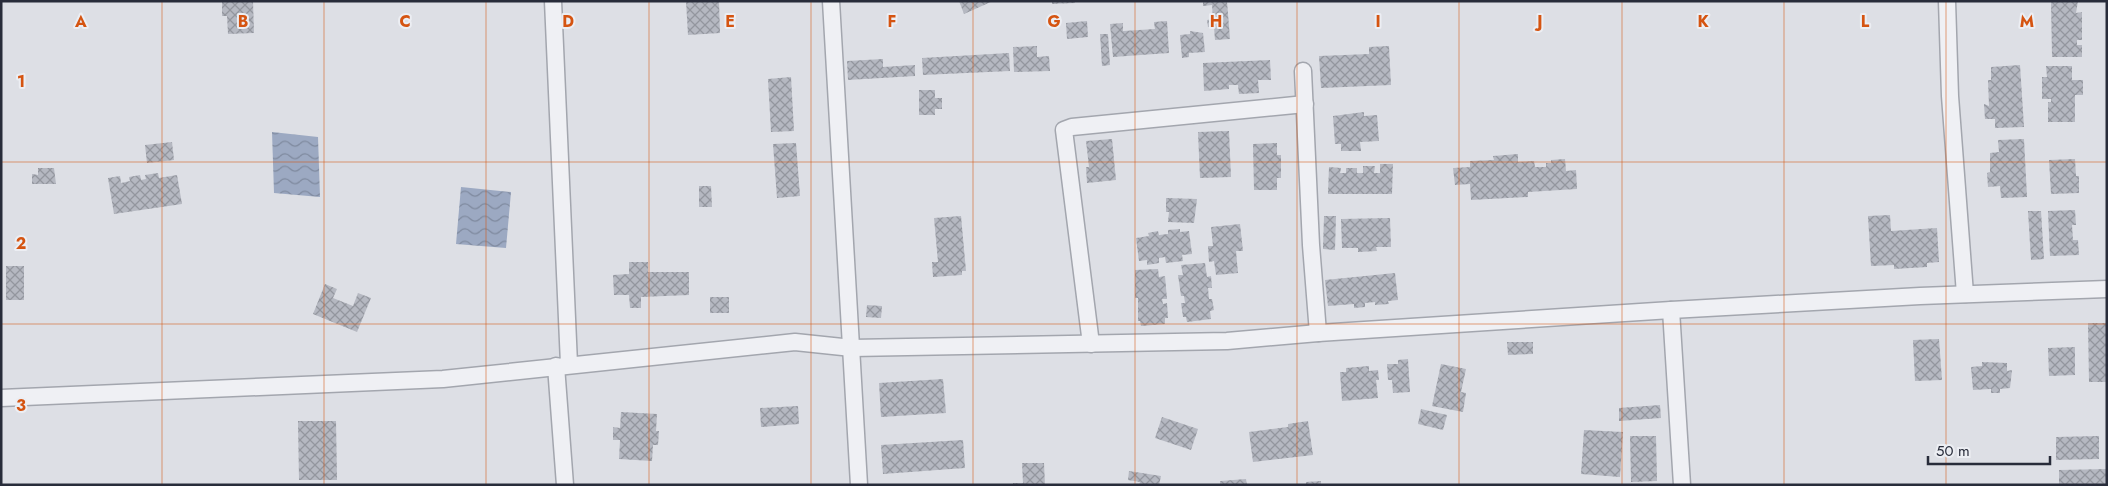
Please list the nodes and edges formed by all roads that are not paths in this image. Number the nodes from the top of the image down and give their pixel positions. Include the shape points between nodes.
1 (553, 1) edge
2 (831, 1) edge
3 (1947, 1) edge
4 (1303, 71) dead end
5 (1305, 104) junction
6 (2107, 289) edge
7 (1965, 294) junction
8 (1671, 310) junction
9 (1318, 333) junction
10 (1092, 344) junction
11 (852, 348) junction
12 (562, 365) junction
13 (1, 398) edge
14 (565, 485) edge
15 (859, 485) edge
16 (1682, 485) edge

1 - 12 street
2 - 11 street
3 - 7 street via 1950,96
4 - 5 street
5 - 9 street
5 - 10 street via 1064,130
6 - 7 street
7 - 8 street
8 - 9 street
8 - 16 street
9 - 10 street via 1227,341
10 - 11 street
11 - 12 street via 794,342
11 - 15 street
12 - 13 street via 443,378
12 - 14 street

